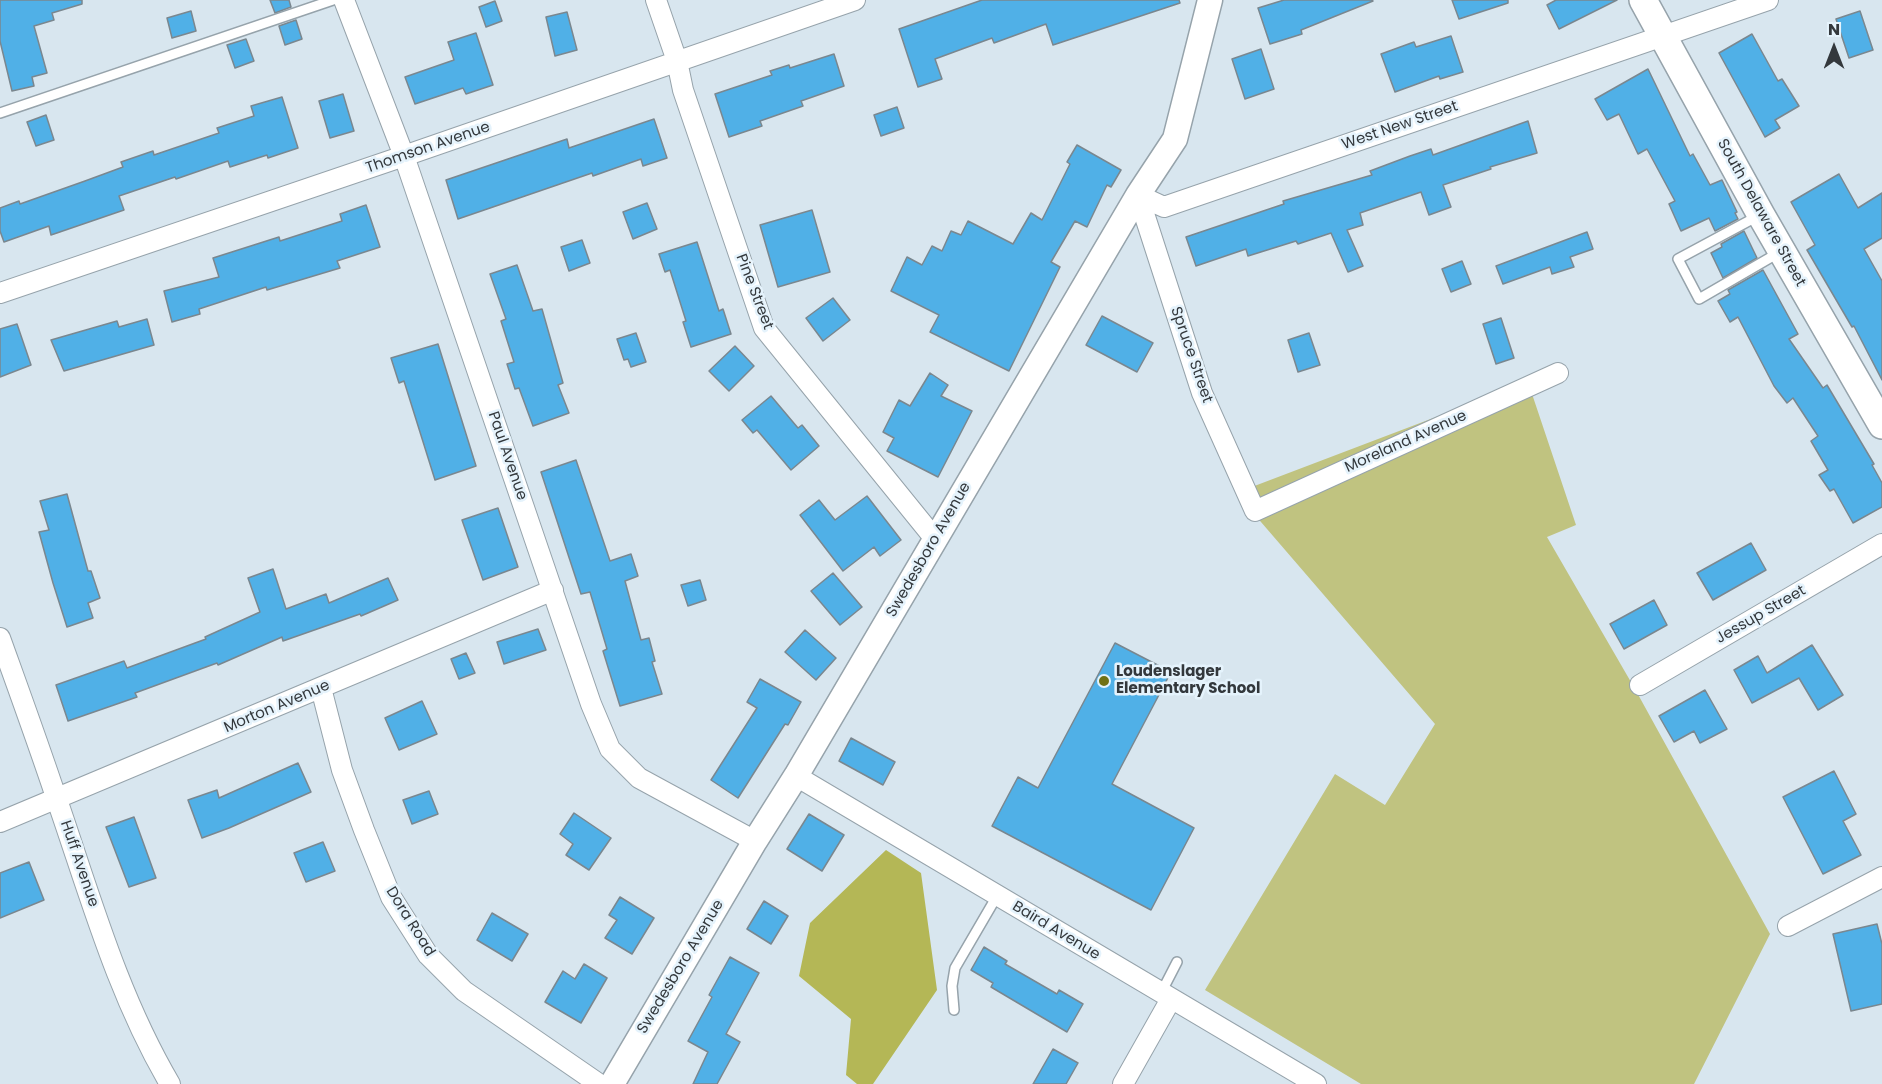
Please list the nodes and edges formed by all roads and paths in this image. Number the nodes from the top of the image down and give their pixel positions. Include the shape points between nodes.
1 (333, 0) edge
2 (344, 0) edge
3 (656, 0) edge
4 (855, 0) edge
5 (1210, 0) edge
6 (1643, 0) edge
7 (1768, 0) edge
8 (1664, 36) junction
9 (677, 61) junction
10 (0, 113) edge
11 (404, 156) junction
12 (1138, 195) junction
13 (1761, 214) junction
14 (1782, 250) junction
15 (0, 293) edge
16 (1558, 374) dead end
17 (1882, 425) edge
18 (1255, 511) joint
19 (935, 539) junction
20 (1882, 544) edge
21 (553, 590) junction
22 (0, 638) edge
23 (1640, 685) dead end
24 (321, 688) junction
25 (796, 776) junction
26 (57, 798) junction
27 (0, 822) edge
28 (755, 841) junction
29 (1882, 877) edge
30 (997, 896) junction
31 (1788, 926) dead end
32 (1177, 962) dead end
33 (1166, 996) junction
34 (954, 1010) dead end
35 (170, 1084) edge
36 (599, 1084) edge
37 (612, 1084) edge
38 (1123, 1084) edge
39 (1316, 1084) edge

1 - 10 lane
2 - 11 street, Paul Avenue
3 - 9 street, Pine Street
4 - 9 street, Thomson Avenue
5 - 12 street, Swedesboro Avenue via 1175,139
6 - 8 main road, South Delaware Street
7 - 8 street, West New Street
8 - 12 street, West New Street via 1164,207
8 - 13 main road, South Delaware Street
9 - 11 street, Thomson Avenue
9 - 19 street, Pine Street via 683,90 764,328
11 - 15 street, Thomson Avenue
11 - 21 street, Paul Avenue
12 - 18 street, Spruce Street via 1202,393
12 - 19 street, Swedesboro Avenue
13 - 14 main road, South Delaware Street
13 - 14 lane via 1678,259 1699,299
14 - 17 main road, South Delaware Street
16 - 18 street, Moreland Avenue
19 - 25 street, Swedesboro Avenue
20 - 23 street, Jessup Street
21 - 24 street, Morton Avenue
21 - 28 street, Paul Avenue via 610,749 639,778
22 - 26 street, Huff Avenue
24 - 26 street, Morton Avenue
24 - 36 street, Dora Road via 342,770 364,830 391,897 428,956 472,997
25 - 28 street, Swedesboro Avenue
25 - 30 street, Baird Avenue
26 - 27 street, Morton Avenue
26 - 35 street, Huff Avenue via 113,966
28 - 37 street, Swedesboro Avenue
29 - 31 street
30 - 33 street, Baird Avenue
30 - 34 lane via 955,968
32 - 33 lane
33 - 38 street
33 - 39 street, Baird Avenue

